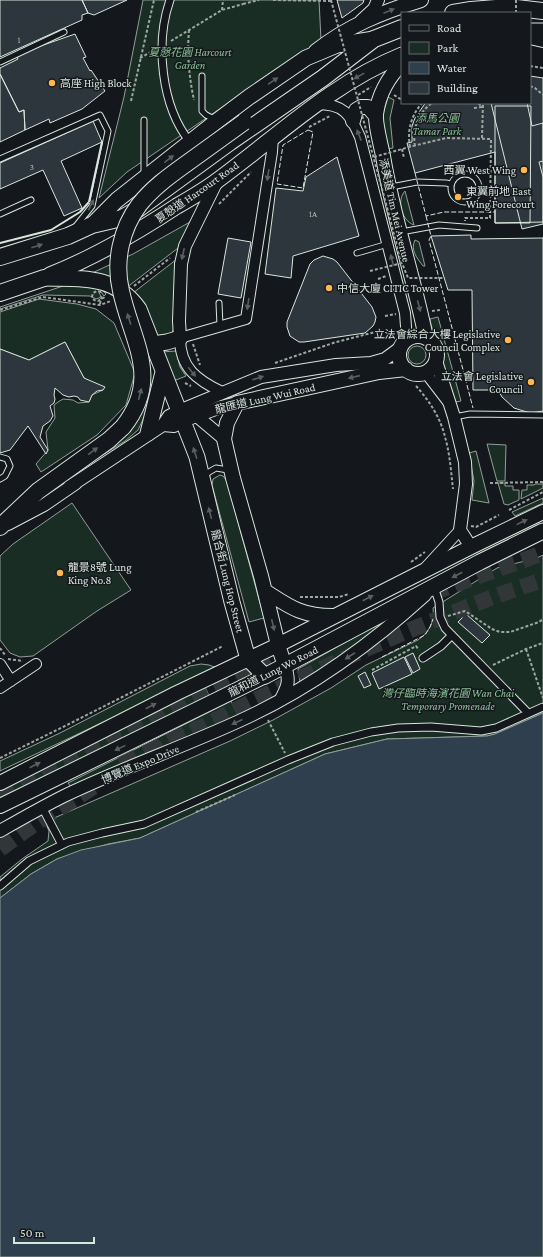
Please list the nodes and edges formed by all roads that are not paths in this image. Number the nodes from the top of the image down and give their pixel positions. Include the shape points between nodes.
1 (170, 0) edge
2 (378, 0) edge
3 (421, 0) edge
4 (543, 11) edge
5 (459, 12) edge
6 (358, 23) junction
7 (401, 28) edge
8 (531, 31) edge
9 (543, 31) edge
10 (64, 32) dead end
11 (531, 37) edge
12 (374, 40) junction
13 (543, 40) edge
14 (401, 55) edge
15 (306, 58) junction
16 (0, 62) edge
17 (401, 64) edge
18 (202, 76) dead end
19 (318, 104) junction
20 (376, 116) junction
21 (144, 120) dead end
22 (217, 121) junction
23 (353, 121) junction
24 (273, 136) junction
25 (190, 142) junction
26 (0, 159) edge
27 (144, 179) junction
28 (218, 180) junction
29 (452, 184) junction
30 (388, 187) junction
31 (30, 200) dead end
32 (0, 214) edge
33 (92, 225) junction
34 (478, 228) dead end
35 (400, 232) junction
36 (68, 236) junction
37 (388, 244) junction
38 (357, 253) dead end
39 (0, 257) edge
40 (44, 278) junction
41 (0, 293) edge
42 (219, 303) dead end
43 (220, 326) junction
44 (185, 336) junction
45 (426, 338) junction
46 (153, 344) junction
47 (403, 344) junction
48 (436, 360) junction
49 (406, 369) junction
50 (163, 372) junction
51 (425, 372) junction
52 (222, 392) junction
53 (237, 404) junction
54 (452, 411) junction
55 (187, 414) junction
56 (543, 415) edge
57 (164, 425) junction
58 (148, 433) joint
59 (224, 439) junction
60 (128, 448) dead end
61 (0, 458) edge
62 (231, 471) junction
63 (0, 479) edge
64 (202, 479) junction
65 (69, 487) junction
66 (543, 512) edge
67 (460, 527) junction
68 (0, 528) edge
69 (543, 531) edge
70 (470, 547) junction
71 (422, 571) junction
72 (434, 587) junction
73 (265, 591) junction
74 (333, 616) junction
75 (452, 635) junction
76 (278, 645) junction
77 (423, 658) road end
78 (248, 659) junction
79 (0, 664) edge
80 (36, 664) dead end
81 (284, 666) junction
82 (265, 676) junction
83 (11, 681) junction
84 (0, 688) edge
85 (281, 699) junction
86 (543, 707) edge
87 (528, 713) junction
88 (0, 783) edge
89 (0, 806) edge
90 (42, 808) junction
91 (0, 831) edge
92 (62, 845) junction
93 (0, 886) edge

1 - 25 street via 166,11 162,46 164,75 171,105 183,133
2 - 6 street via 374,9
6 -> 3 main road, 夏慤道 Harcourt Road
4 - 5 highway via 508,7
6 - 15 main road, 夏慤道 Harcourt Road
7 - 12 highway, 夏慤道 Harcourt Road
8 - 9 main road
10 - 16 lane
11 - 13 main road
12 - 15 main road, 夏慤道 Harcourt Road via 337,45
12 - 33 highway, 夏慤道 Harcourt Road via 138,209 122,218
68 -> 12 highway, bridge via 38,491 109,440 122,427 137,404 142,375 141,356 119,282 119,255 126,228 138,206 157,186 317,69 342,54
14 -> 19 main road, 夏慤道 Harcourt Road via 348,82
22 -> 15 main road, 夏慤道 Harcourt Road
17 - 20 main road, 添美道 Tim Mei Avenue via 383,88
18 - 22 lane via 202,111
19 - 23 street, 添美道 Tim Mei Avenue via 334,105 344,110
19 - 24 main road, 夏慤道 Harcourt Road
20 - 23 main road via 368,107 362,107 356,110
20 - 30 main road, 添美道 Tim Mei Avenue
21 - 27 lane
22 - 25 main road, 夏慤道 Harcourt Road
37 -> 23 street, 添美道 Tim Mei Avenue via 360,137
24 - 28 main road, 夏慤道 Harcourt Road
24 -> 43 street via 246,319
27 -> 25 main road, 夏慤道 Harcourt Road
36 -> 26 lane via 92,206 108,131 100,114
27 - 33 main road, 夏慤道 Harcourt Road via 117,200
28 - 40 main road, 夏慤道 Harcourt Road via 127,238 85,261
28 -> 44 street via 185,246 181,264 179,321
29 - 29 lane via 457,176 471,174 478,180 479,194 467,202 458,201 452,194
29 - 30 lane via 417,182
30 - 35 main road, 添美道 Tim Mei Avenue
31 - 32 lane
33 - 36 highway, 夏慤道 Harcourt Road
34 - 35 lane via 438,225
35 -> 45 main road, 添美道 Tim Mei Avenue
39 -> 36 highway, 夏慤道 Harcourt Road
37 - 38 lane
47 -> 37 street, 添美道 Tim Mei Avenue via 405,313
40 - 41 highway, 夏慤道 Harcourt Road
40 - 46 main road, 龍合街 Lung Hop Street via 88,278 125,293 139,309
42 - 43 lane
43 - 44 street
44 - 46 main road
44 -> 52 street via 180,349 185,363 194,376
45 - 47 main road, 龍匯道 Lung Wui Road via 416,336
45 - 48 main road via 434,345
46 - 50 main road, 龍合街 Lung Hop Street
47 - 49 main road via 400,360
52 -> 47 street, 龍匯道 Lung Wui Road via 261,377 336,365 371,363 385,358
48 - 51 main road
48 - 54 street
49 - 51 main road, 龍匯道 Lung Wui Road via 415,373
49 -> 53 main road, 龍匯道 Lung Wui Road via 379,372
50 - 55 main road, 龍合街 Lung Hop Street
50 - 58 main road
51 - 54 street
52 - 55 street, 龍匯道 Lung Wui Road
53 - 55 street, 龍匯道 Lung Wui Road
53 - 59 main road via 230,415
54 - 56 lane via 470,414
54 - 67 street via 465,462 466,484
55 - 57 street, 龍匯道 Lung Wui Road via 174,426
55 - 59 street
64 -> 55 main road, 龍合街 Lung Hop Street
57 - 58 street
57 - 65 street
59 - 62 main road
60 - 65 street
61 - 63 lane via 7,459 10,466 5,476
62 - 64 lane via 216,468
62 - 73 main road
78 -> 64 main road, 龍合街 Lung Hop Street
65 - 68 street via 44,505
70 -> 66 main road, 龍和道 Lung Wo Road
67 - 70 street
67 - 71 street
69 -> 72 main road, 龍和道 Lung Wo Road
70 - 71 main road, 龍和道 Lung Wo Road
74 -> 71 main road, 龍和道 Lung Wo Road
72 - 75 street via 441,619
72 - 81 main road, 龍和道 Lung Wo Road
72 -> 85 street, 博覽道 Expo Drive via 360,650
73 - 74 main road via 297,611
73 -> 76 main road
74 - 76 main road, 龍和道 Lung Wo Road
75 - 77 street
75 - 87 street
76 - 78 main road, 龍和道 Lung Wo Road
76 - 81 main road
78 - 82 main road, 龍合街 Lung Hop Street
88 -> 78 main road, 龍和道 Lung Wo Road
79 - 83 street
80 - 83 street
81 - 82 main road, 龍和道 Lung Wo Road
81 - 85 street via 288,680
82 -> 89 main road, 龍和道 Lung Wo Road
83 - 84 street
85 -> 90 street, 博覽道 Expo Drive via 238,722
86 - 87 street
87 - 92 street via 496,728 481,731 431,727 398,728 333,742 144,824
90 - 91 street, 博覽道 Expo Drive
90 - 92 street
92 - 93 street via 29,861

